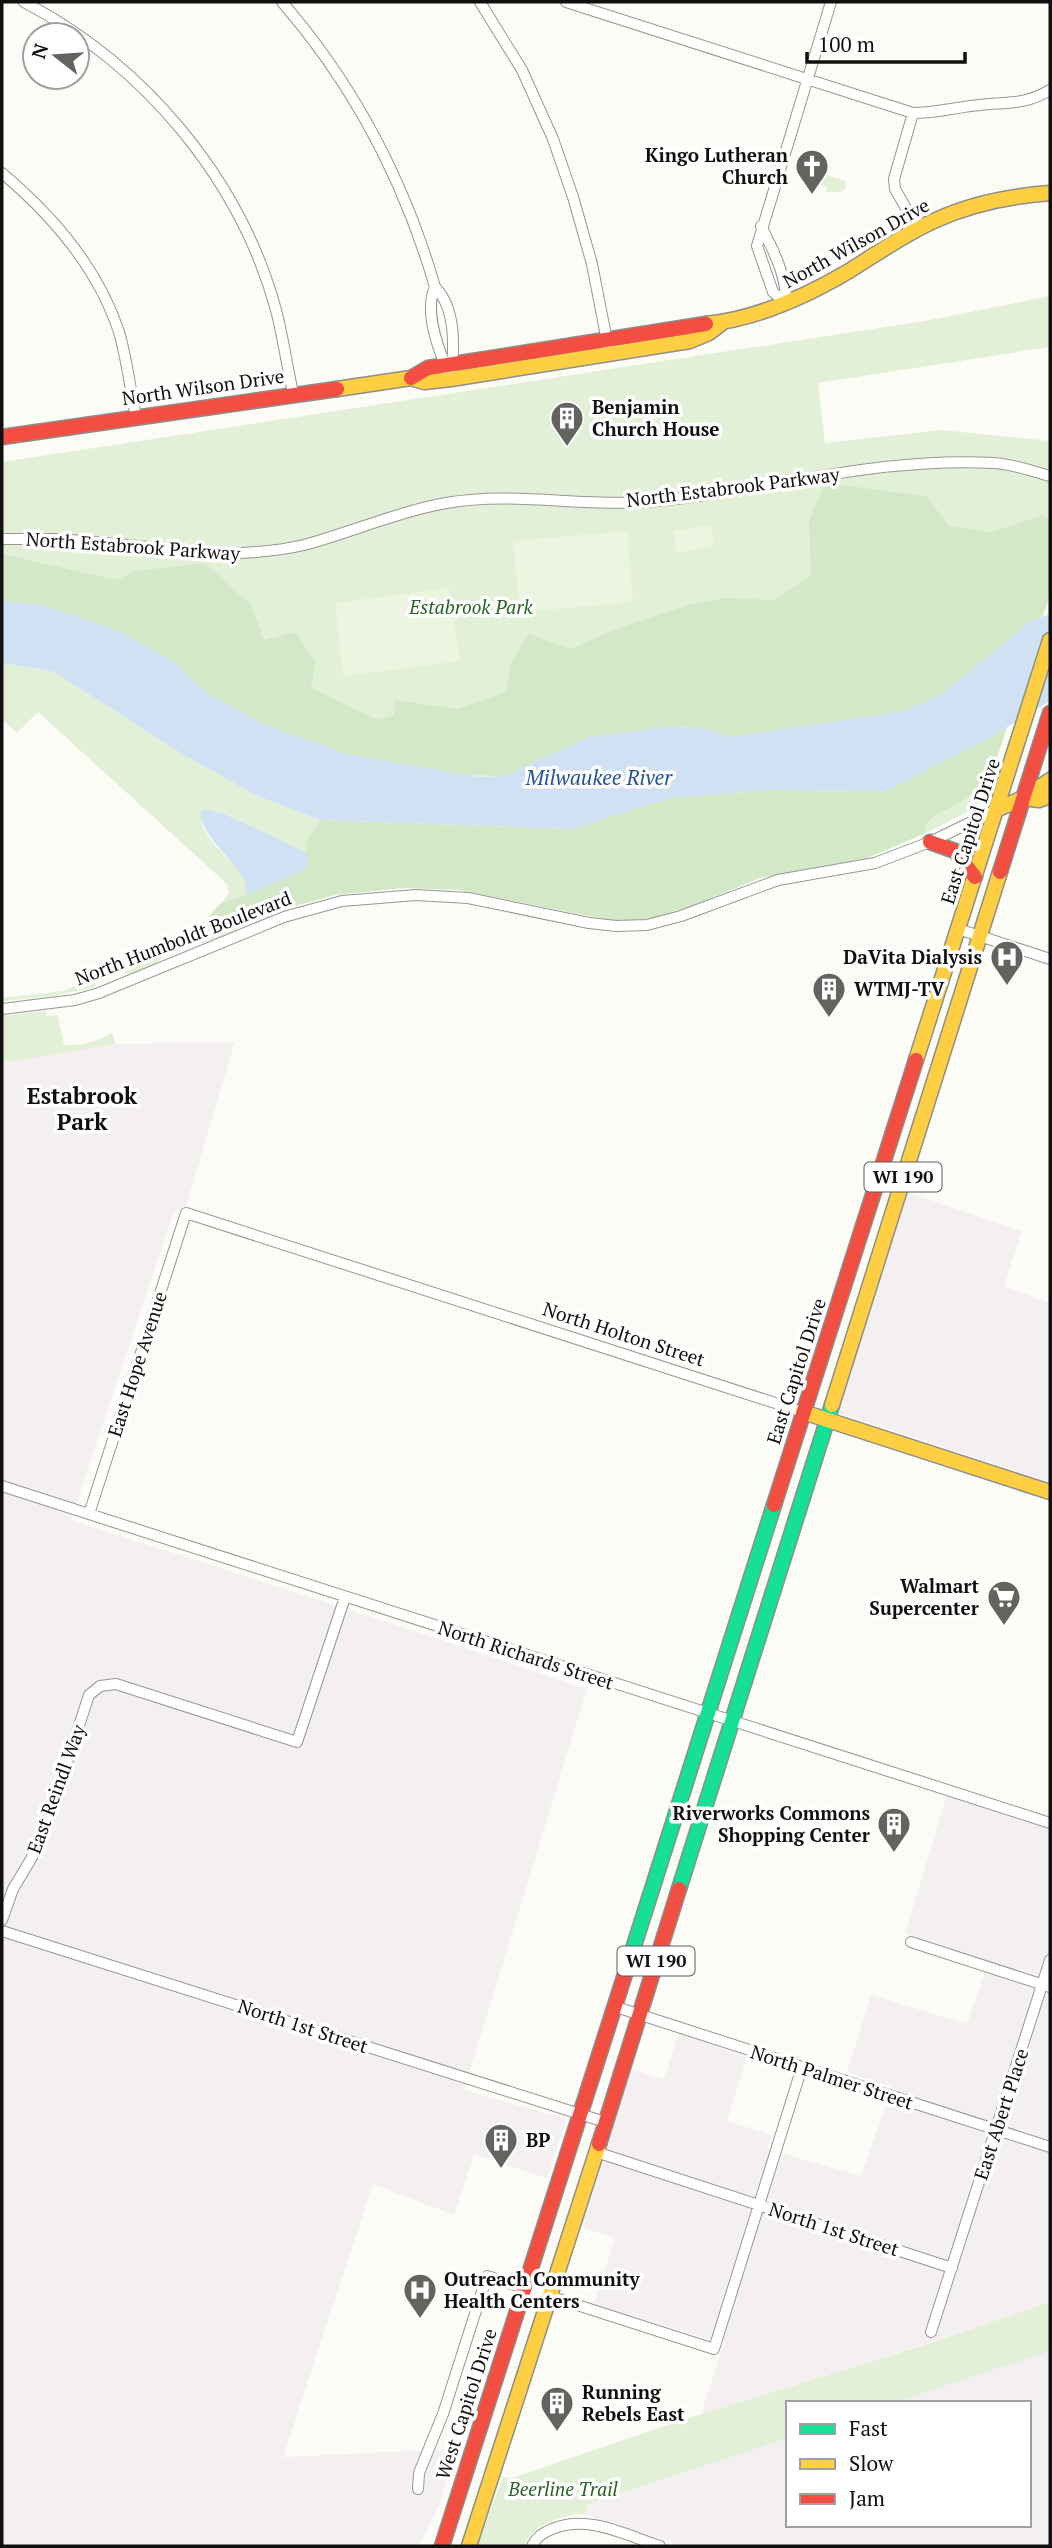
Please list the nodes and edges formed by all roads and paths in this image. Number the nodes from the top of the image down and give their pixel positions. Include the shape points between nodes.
1 (24, 2) edge
2 (282, 2) edge
3 (480, 2) edge
4 (566, 2) edge
5 (831, 2) edge
6 (807, 79) junction
7 (1050, 90) edge
8 (913, 113) junction
9 (2, 173) edge
10 (1050, 194) edge
11 (918, 229) junction
12 (435, 287) junction
13 (786, 303) junction
14 (608, 346) junction
15 (449, 370) junction
16 (293, 393) junction
17 (136, 416) junction
18 (2, 437) edge
19 (1050, 476) edge
20 (2, 539) edge
21 (1050, 640) edge
22 (1050, 713) edge
23 (1042, 739) junction
24 (1050, 759) edge
25 (1050, 780) edge
26 (1050, 796) edge
27 (1023, 798) junction
28 (998, 809) junction
29 (930, 842) junction
30 (975, 877) junction
31 (958, 929) junction
32 (979, 936) junction
33 (1050, 959) edge
34 (2, 1009) edge
35 (186, 1213) joint
36 (803, 1412) junction
37 (826, 1419) junction
38 (2, 1486) edge
39 (1050, 1492) edge
40 (89, 1514) junction
41 (345, 1597) junction
42 (706, 1713) junction
43 (731, 1721) junction
44 (1050, 1823) edge
45 (2, 1920) edge
46 (2, 1931) edge
47 (911, 1942) dead end
48 (1050, 1960) edge
49 (1046, 1986) edge
50 (613, 2006) junction
51 (639, 2015) junction
52 (802, 2067) junction
53 (579, 2114) junction
54 (605, 2122) junction
55 (996, 2130) junction
56 (1050, 2147) edge
57 (596, 2152) junction
58 (759, 2205) junction
59 (952, 2268) junction
60 (524, 2287) junction
61 (549, 2297) junction
62 (931, 2332) dead end
63 (418, 2489) dead end
64 (471, 2542) edge
65 (533, 2543) edge
66 (442, 2546) edge
67 (655, 2546) edge

1 - 16 street via 67,26 123,70 175,120 219,180 255,250 276,310
2 - 12 street via 350,91 393,168
3 - 14 street via 522,71 553,139 592,264
4 - 6 street
5 - 6 street
6 - 8 street
6 - 13 street via 757,246 773,292
7 - 8 street via 1019,102
8 - 11 street via 894,179
9 - 17 street via 53,222 96,279 120,335
10 - 11 main road, North Wilson Drive via 990,201
11 - 13 main road, North Wilson Drive via 853,270
12 - 15 street via 429,299 439,353
12 - 15 street via 445,298 454,349
13 - 14 main road, North Wilson Drive via 722,323 690,341
14 - 15 main road, North Wilson Drive
15 - 16 main road, North Wilson Drive via 424,382 411,378
16 - 17 main road, North Wilson Drive
17 - 18 main road, North Wilson Drive
19 - 20 street, North Estabrook Parkway via 996,463 909,463 646,502 475,498 405,513 303,545 248,553
21 - 28 main road, East Capitol Drive / WI 190
22 - 23 main road, East Capitol Drive / WI 190
23 - 24 main road
23 - 27 main road, East Capitol Drive / WI 190
25 - 27 main road, North Humboldt Boulevard
26 - 27 main road, North Humboldt Boulevard
27 - 28 main road, North Humboldt Boulevard
27 - 32 main road, East Capitol Drive / WI 190
28 - 29 street, North Humboldt Boulevard
28 - 30 main road, East Capitol Drive / WI 190
29 - 30 main road via 955,851
29 - 34 street, North Humboldt Boulevard via 875,863 761,884 681,916 633,927 589,923 468,898 416,895 342,901 284,917 99,993
30 - 31 main road, East Capitol Drive / WI 190
31 - 32 street
31 - 36 main road, East Capitol Drive / WI 190
32 - 33 street
32 - 37 main road, East Capitol Drive / WI 190
35 - 36 street, North Holton Street
35 - 40 street, East Hope Avenue
36 - 37 main road, North Holton Street
36 - 42 main road, East Capitol Drive / WI 190
37 - 39 main road, North Holton Street
37 - 43 main road, East Capitol Drive / WI 190
38 - 40 street, North Richards Street
40 - 41 street, North Richards Street
41 - 42 street, North Richards Street
41 - 45 street, East Reindl Way via 297,1742 116,1684 100,1686 89,1695 46,1827
42 - 43 street, North Richards Street
42 - 50 main road, East Capitol Drive / WI 190
43 - 44 street, North Richards Street
43 - 51 main road, East Capitol Drive / WI 190
46 - 53 street, North 1st Street
47 - 49 street
48 - 49 street, East Abert Place
49 - 55 street, East Abert Place
50 - 51 street, North Palmer Street
50 - 53 main road, East Capitol Drive / WI 190
51 - 52 street, North Palmer Street
51 - 54 main road, East Capitol Drive / WI 190
52 - 55 street, North Palmer Street
52 - 58 street
53 - 54 street, North 1st Street
53 - 60 main road, West Capitol Drive / WI 190
54 - 57 main road, East Capitol Drive / WI 190
55 - 56 street, North Palmer Street
55 - 59 street, East Abert Place
57 - 58 street, North 1st Street
57 - 61 main road, WI 190
58 - 59 street, North 1st Street
58 - 61 street via 715,2349
59 - 62 street, East Abert Place
60 - 61 street
60 - 63 street via 488,2276 419,2473
60 - 66 main road, West Capitol Drive / WI 190
61 - 64 main road, WI 190
65 - 67 street via 559,2526 581,2522

